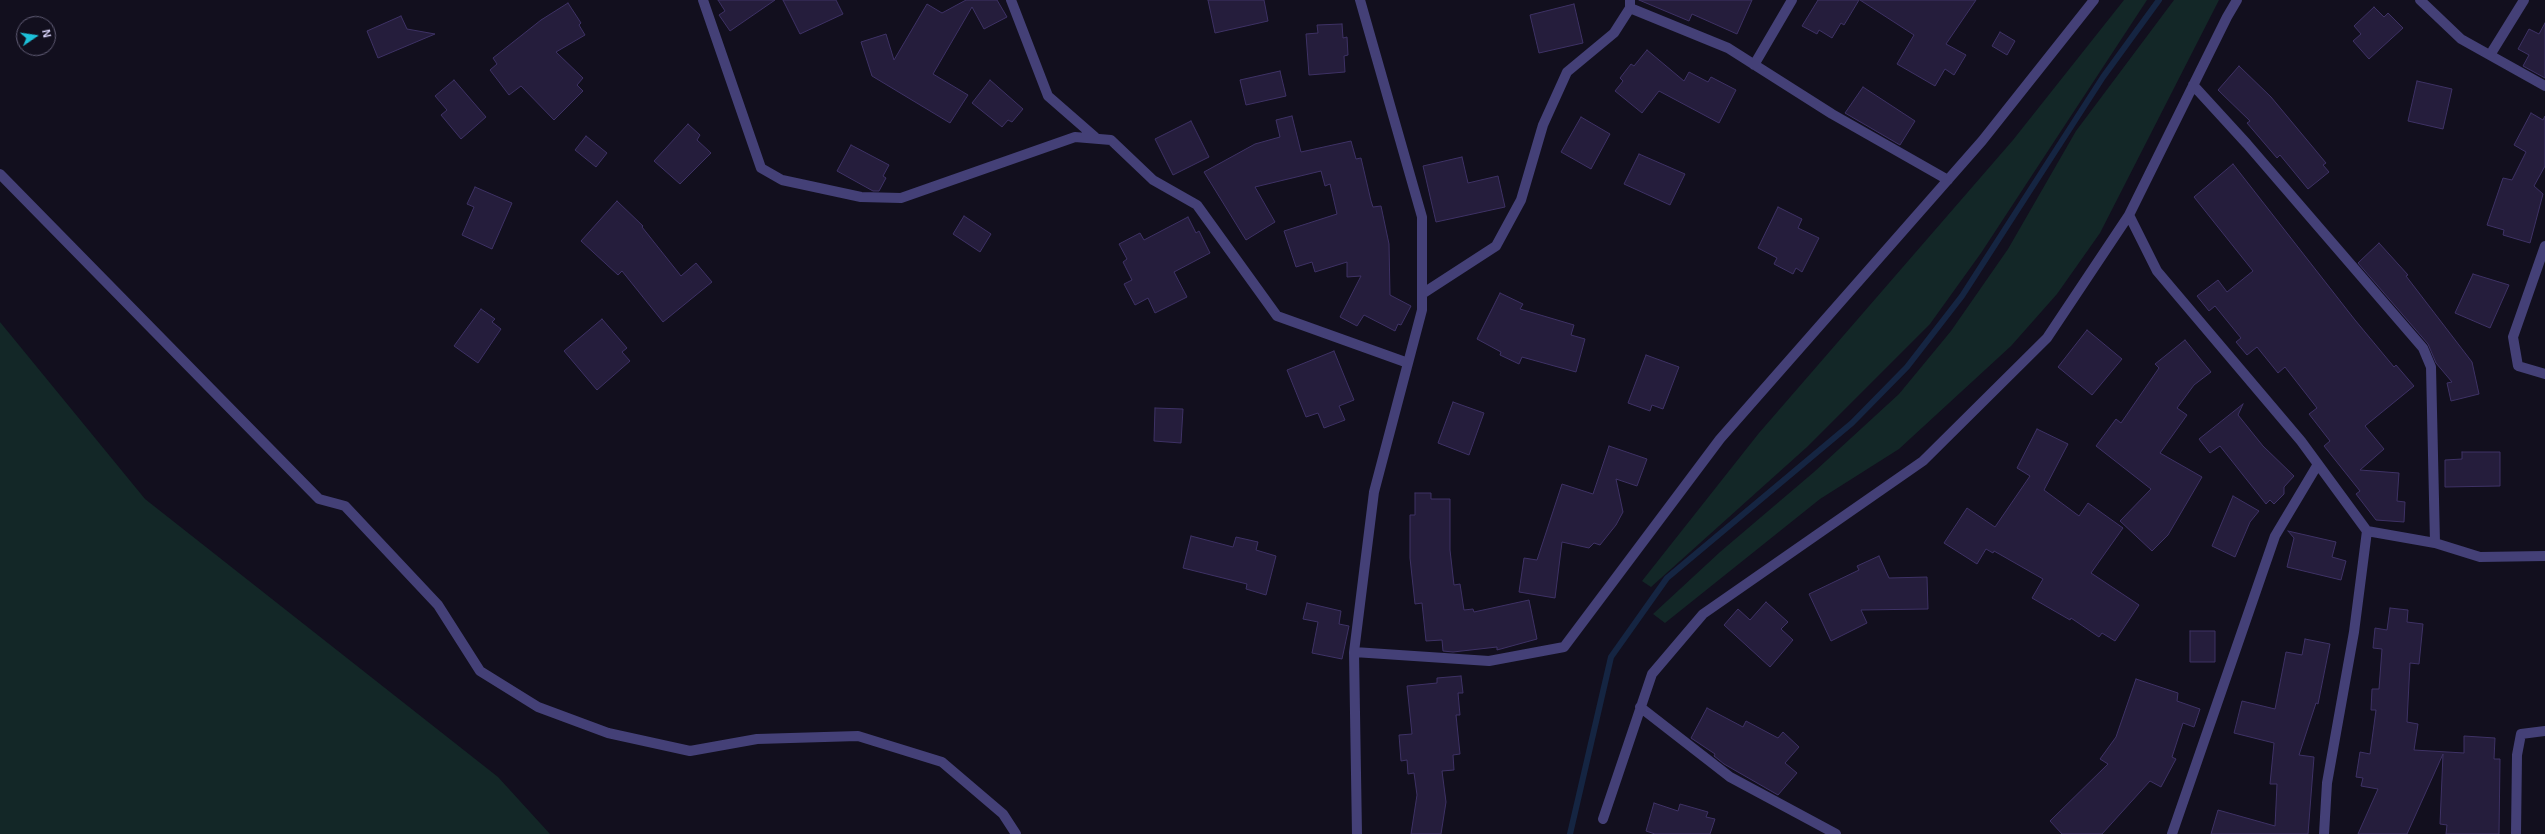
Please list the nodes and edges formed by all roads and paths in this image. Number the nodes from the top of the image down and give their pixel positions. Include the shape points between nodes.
1 (703, 0) edge
2 (1011, 0) edge
3 (1360, 0) edge
4 (1792, 0) edge
5 (2094, 0) edge
6 (2237, 0) edge
7 (2420, 0) edge
8 (2524, 0) edge
9 (1630, 4) edge
10 (2490, 55) junction
11 (1754, 65) junction
12 (2193, 85) junction
13 (2545, 86) edge
14 (1094, 137) junction
15 (0, 174) edge
16 (1948, 180) junction
17 (2129, 215) junction
18 (2545, 246) edge
19 (1422, 294) junction
20 (1408, 363) junction
21 (2545, 374) edge
22 (2318, 464) junction
23 (2367, 531) junction
24 (2435, 543) junction
25 (2545, 556) edge
26 (1354, 652) junction
27 (1640, 707) junction
28 (2545, 732) edge
29 (1603, 819) dead end
30 (1016, 834) edge
31 (1357, 834) edge
32 (1836, 834) edge
33 (2172, 834) edge
34 (2324, 834) edge
35 (2516, 834) edge

1 - 14 street via 760,168 782,180 861,197 901,198 1075,137
2 - 14 street via 1048,96
3 - 19 street via 1422,216
4 - 11 street
5 - 16 street
6 - 12 street
7 - 10 street via 2461,39
8 - 10 street
9 - 11 street via 1728,48
9 - 19 street via 1614,33 1567,72 1543,125 1521,200 1496,246
10 - 13 street
11 - 16 street via 1832,114
12 - 17 street
12 - 24 street via 2423,348 2431,368
14 - 20 street via 1112,140 1153,180 1197,204 1277,316
15 - 30 street via 319,499 345,506 438,605 480,671 538,707 601,731 690,751 757,739 858,736 942,762 1003,814
16 - 26 street via 1720,439 1564,647 1489,661
17 - 22 street via 2157,271
17 - 27 street via 2047,338 1923,460 1703,614 1652,674
18 - 21 street via 2513,337 2518,366
19 - 20 street via 1422,310
20 - 26 street via 1374,492
22 - 23 street
22 - 33 street via 2275,536
23 - 24 street
23 - 34 street via 2354,632 2328,783
24 - 25 street via 2480,557
26 - 31 street
27 - 29 street
27 - 32 street via 1730,777
28 - 35 street via 2521,734 2517,755

